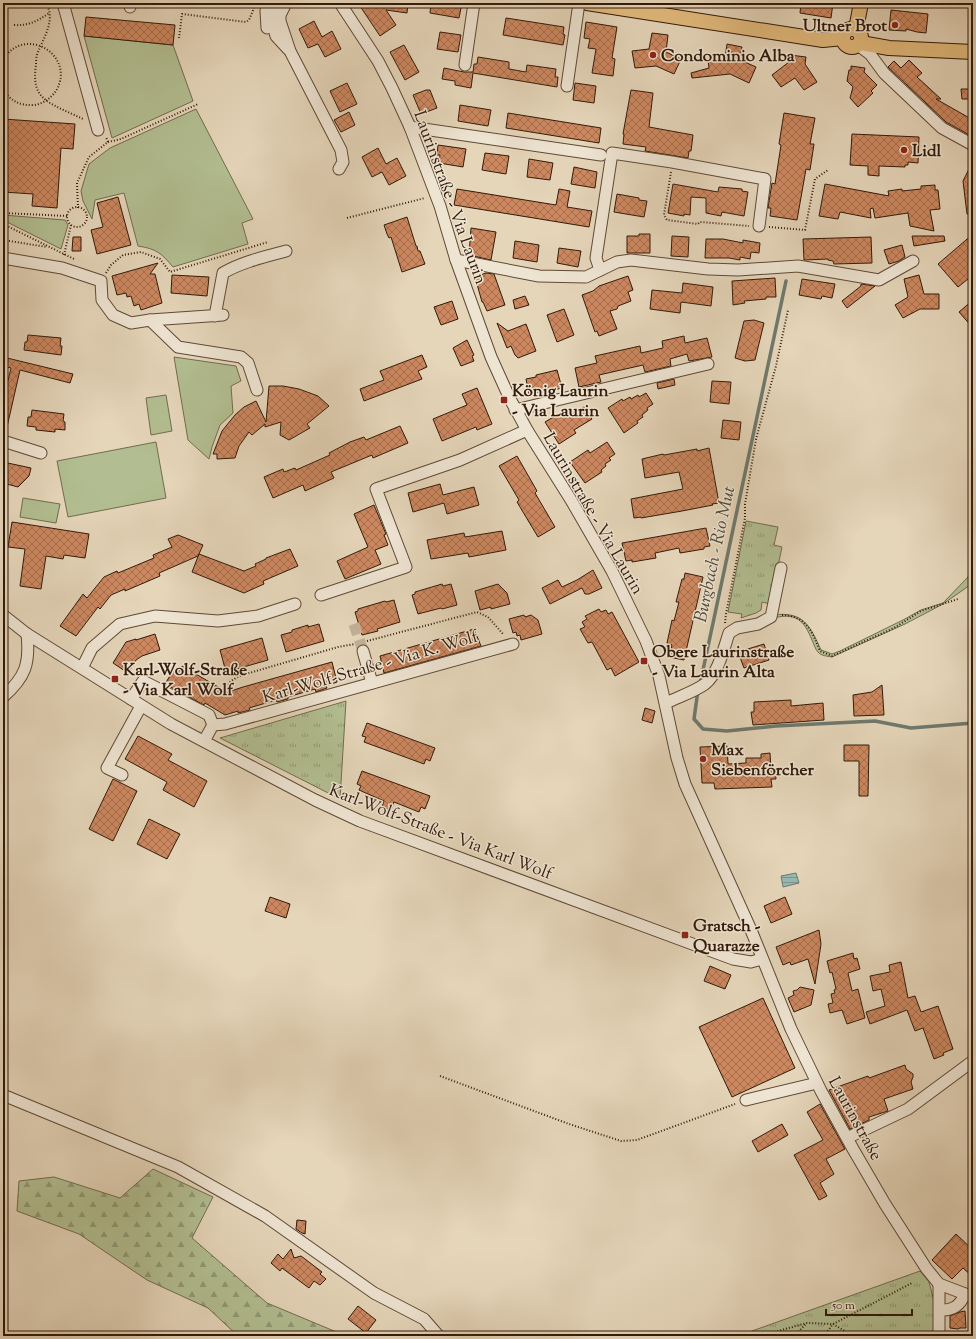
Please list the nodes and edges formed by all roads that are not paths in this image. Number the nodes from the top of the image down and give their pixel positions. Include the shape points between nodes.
1 (62, 3) edge
2 (267, 3) edge
3 (276, 3) edge
4 (286, 3) edge
5 (340, 3) edge
6 (474, 3) edge
7 (579, 3) edge
8 (587, 3) edge
9 (860, 3) edge
10 (267, 30) dead end
11 (858, 39) junction
12 (290, 51) junction
13 (973, 52) edge
14 (465, 65) dead end
15 (567, 86) dead end
16 (410, 127) junction
17 (98, 130) dead end
18 (973, 145) edge
19 (601, 155) dead end
20 (339, 169) dead end
21 (759, 226) road end
22 (286, 251) dead end
23 (3, 258) edge
24 (456, 260) junction
25 (913, 260) dead end
26 (600, 270) junction
27 (150, 320) junction
28 (708, 364) dead end
29 (257, 390) dead end
30 (515, 410) junction
31 (527, 430) junction
32 (3, 440) edge
33 (41, 453) dead end
34 (781, 568) dead end
35 (321, 595) dead end
36 (296, 604) dead end
37 (3, 615) edge
38 (27, 634) junction
39 (513, 644) dead end
40 (363, 651) tunnel mouth
41 (82, 668) junction
42 (372, 683) junction
43 (3, 697) edge
44 (131, 699) junction
45 (666, 702) junction
46 (141, 706) junction
47 (213, 725) junction
48 (204, 741) junction
49 (122, 775) dead end
50 (762, 959) junction
51 (973, 1061) edge
52 (817, 1083) junction
53 (3, 1095) edge
54 (746, 1100) road end
55 (847, 1138) junction
56 (939, 1284) junction
57 (969, 1295) edge
58 (940, 1310) junction
59 (438, 1334) dead end
60 (939, 1336) edge

1 - 17 street
2 - 10 street
3 - 12 street via 272,22 276,36
4 - 12 street via 280,15 280,22
5 - 16 street, Laurinstraße - Via Laurin via 378,61
6 - 14 street
7 - 15 street
8 - 11 main road via 823,40 843,38 851,29
9 - 11 main road
11 - 13 main road via 889,48
11 - 18 street via 884,73 942,128
12 - 20 street via 341,150 343,162
16 - 19 street
16 - 24 street, Laurinstraße - Via Laurin via 436,195
21 - 26 street via 765,179 612,154 596,258
22 - 27 street via 233,267 223,273 220,282 219,315
23 - 27 street via 62,268 101,281 102,300 113,315 131,323
24 - 26 street via 539,276 586,277
24 - 30 street, Laurinstraße - Via Laurin via 491,357
25 - 26 street via 879,280 798,266 708,269 631,260 617,262
27 - 29 street via 178,347 240,357 248,363
28 - 30 street
30 - 31 street, Laurinstraße - Via Laurin
31 - 35 street via 460,460 376,489 406,567
31 - 45 street, Laurinstraße - Via Laurin via 612,571 653,658
32 - 33 street
34 - 45 street via 771,617 729,633 711,678 705,684
36 - 41 street via 258,616 218,621 155,616 120,624 92,648
37 - 38 street, Karl-Wolf-Straße - Via Karl Wolf
38 - 41 street, Karl-Wolf-Straße - Via Karl Wolf
38 - 43 street via 28,662 16,684
39 - 42 street, Karl-Wolf-Straße - Via K. Wolf
40 - 42 street
41 - 44 street, Karl-Wolf-Straße - Via Karl Wolf
42 - 47 street, Karl-Wolf-Straße - Via K. Wolf via 225,724
44 - 46 street, Karl-Wolf-Straße - Via Karl Wolf
44 - 47 street via 143,681 209,715
45 - 50 street, Laurinstraße - Via Laurin via 685,784
46 - 48 street, Karl-Wolf-Straße - Via Karl Wolf
46 - 49 street via 107,768
47 - 48 street
48 - 50 street, Karl-Wolf-Straße - Via Karl Wolf via 360,821 733,959 751,962
50 - 52 street, Laurinstraße
51 - 55 street via 908,1109
52 - 54 street
52 - 55 street, Laurinstraße
53 - 59 street via 178,1167 265,1216 374,1293 424,1319
55 - 56 street, Laurinstraße via 885,1204
56 - 57 street
56 - 58 street
57 - 58 street via 957,1306
58 - 60 street

